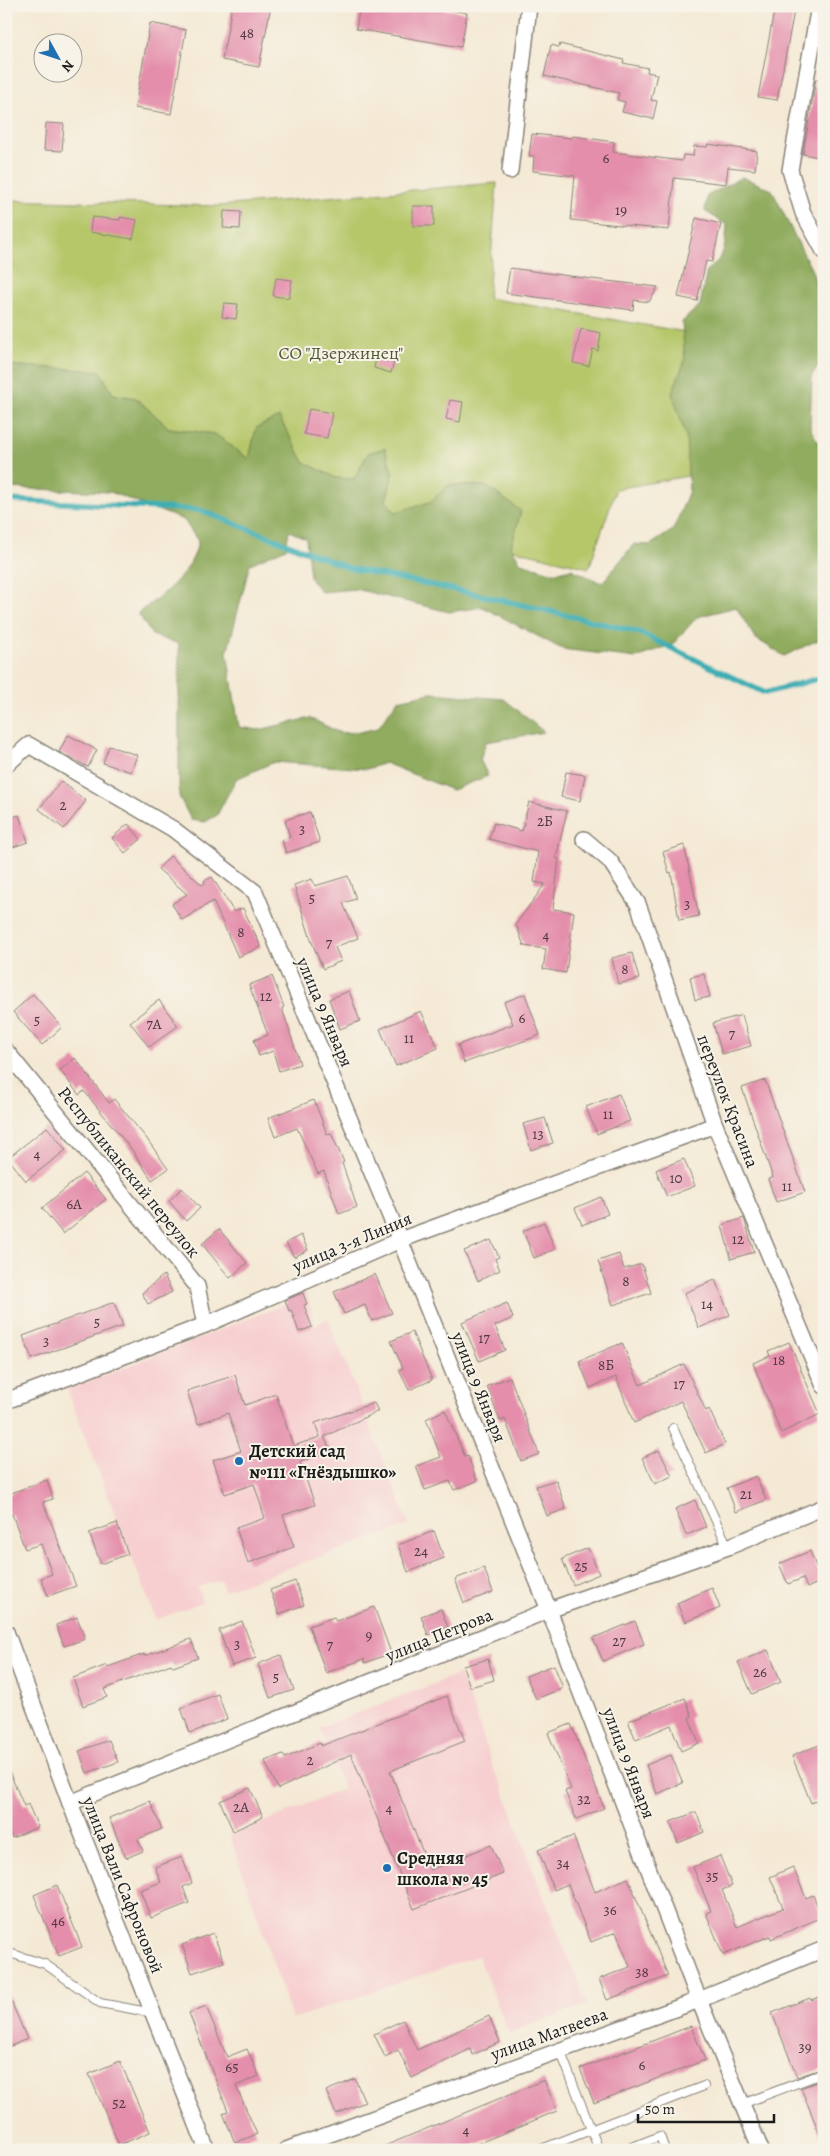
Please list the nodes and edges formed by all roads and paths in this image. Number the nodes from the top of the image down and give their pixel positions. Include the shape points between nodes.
1 (529, 6) edge
2 (819, 6) edge
3 (510, 171) dead end
4 (824, 251) edge
5 (6, 765) edge
6 (584, 839) dead end
7 (6, 1051) edge
8 (715, 1124) junction
9 (400, 1240) junction
10 (205, 1325) junction
11 (824, 1386) edge
12 (6, 1401) edge
13 (673, 1428) dead end
14 (824, 1507) edge
15 (728, 1546) junction
16 (550, 1610) junction
17 (6, 1632) edge
18 (70, 1803) junction
19 (824, 1949) edge
20 (6, 1952) edge
21 (699, 2000) junction
22 (153, 2013) junction
23 (560, 2050) junction
24 (824, 2073) edge
25 (704, 2086) dead end
26 (742, 2104) junction
27 (591, 2130) junction
28 (207, 2150) edge
29 (286, 2150) edge
30 (539, 2150) edge
31 (599, 2150) edge
32 (624, 2150) edge
33 (665, 2150) edge
34 (761, 2150) edge

1 - 3 street
2 - 4 street via 790,170 803,213
5 - 9 street, улица 9 Января via 29,745 172,829 255,892
6 - 8 street, переулок Красина via 610,861 638,904
7 - 10 street, Республиканский переулок via 197,1286
8 - 9 street, улица 3-я Линия
8 - 11 street, переулок Красина
9 - 10 street, улица 3-я Линия
9 - 16 street, улица 9 Января
10 - 12 street, улица 3-я Линия
13 - 15 lane
14 - 15 street, улица Петрова
15 - 16 street, улица Петрова
16 - 18 street, улица Петрова
16 - 21 street, улица 9 Января
17 - 18 street, улица Вали Сафроновой
18 - 22 street, улица Вали Сафроновой
19 - 21 street, улица Матвеева
20 - 22 lane via 45,1964 100,2003
21 - 23 street, улица Матвеева
21 - 26 street, улица 9 Января
22 - 28 street, улица Вали Сафроновой
23 - 27 lane
23 - 29 street, улица Матвеева
24 - 26 lane
25 - 27 lane
26 - 34 street, улица 9 Января
27 - 30 lane
27 - 31 lane
32 - 33 lane via 660,2136

